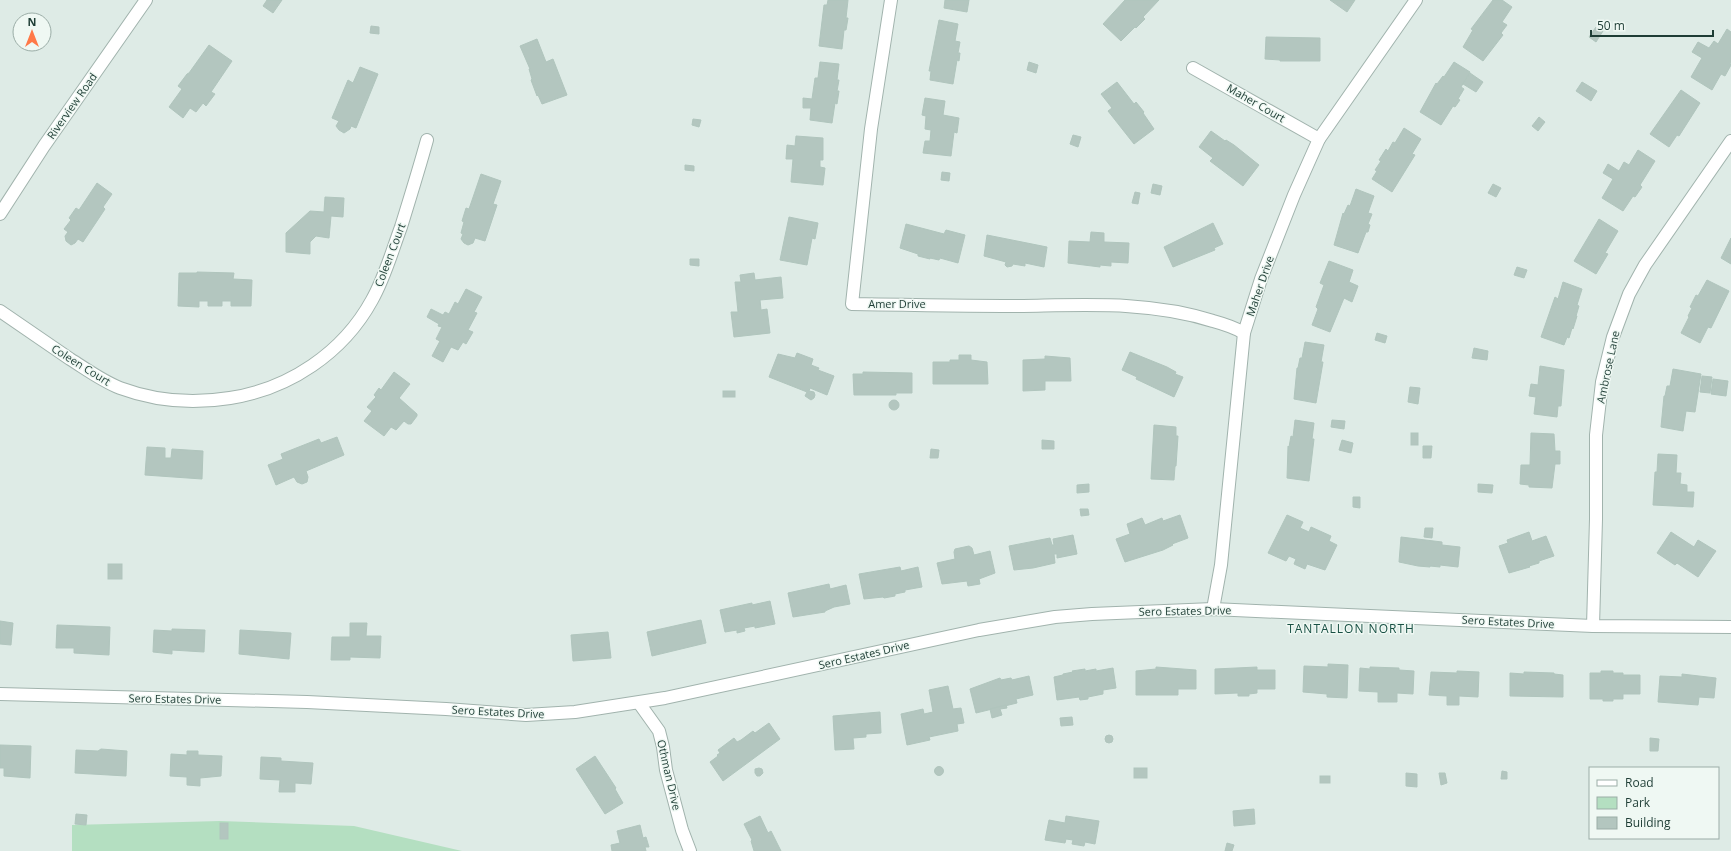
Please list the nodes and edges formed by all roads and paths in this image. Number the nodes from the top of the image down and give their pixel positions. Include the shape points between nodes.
1 (146, 0) edge
2 (891, 0) edge
3 (1416, 0) edge
4 (1193, 68) dead end
5 (1319, 139) junction
6 (427, 140) dead end
7 (1731, 141) edge
8 (0, 214) edge
9 (0, 311) edge
10 (1244, 333) junction
11 (1213, 609) junction
12 (1594, 626) junction
13 (1731, 627) edge
14 (0, 694) edge
15 (639, 703) junction
16 (690, 851) edge

1 - 8 street, Riverview Road
2 - 10 street, Amer Drive via 872,129 852,304 1108,304 1190,314 1236,328
3 - 5 street, Maher Drive
4 - 5 street, Maher Court
5 - 10 street, Maher Drive via 1279,231
6 - 9 street, Coleen Court via 388,265 372,300 342,341 302,373 278,385 246,396 200,401 139,394 97,376
7 - 12 street, Ambrose Lane via 1645,265 1629,294 1612,337 1602,382 1596,435
10 - 11 street, Maher Drive via 1221,565
11 - 12 street, Sero Estates Drive
11 - 15 street, Sero Estates Drive via 1121,612 1048,619 979,630
12 - 13 street, Sero Estates Drive
14 - 15 street, Sero Estates Drive via 307,702 526,715 575,712
15 - 16 street, Othman Drive via 658,731 682,830

